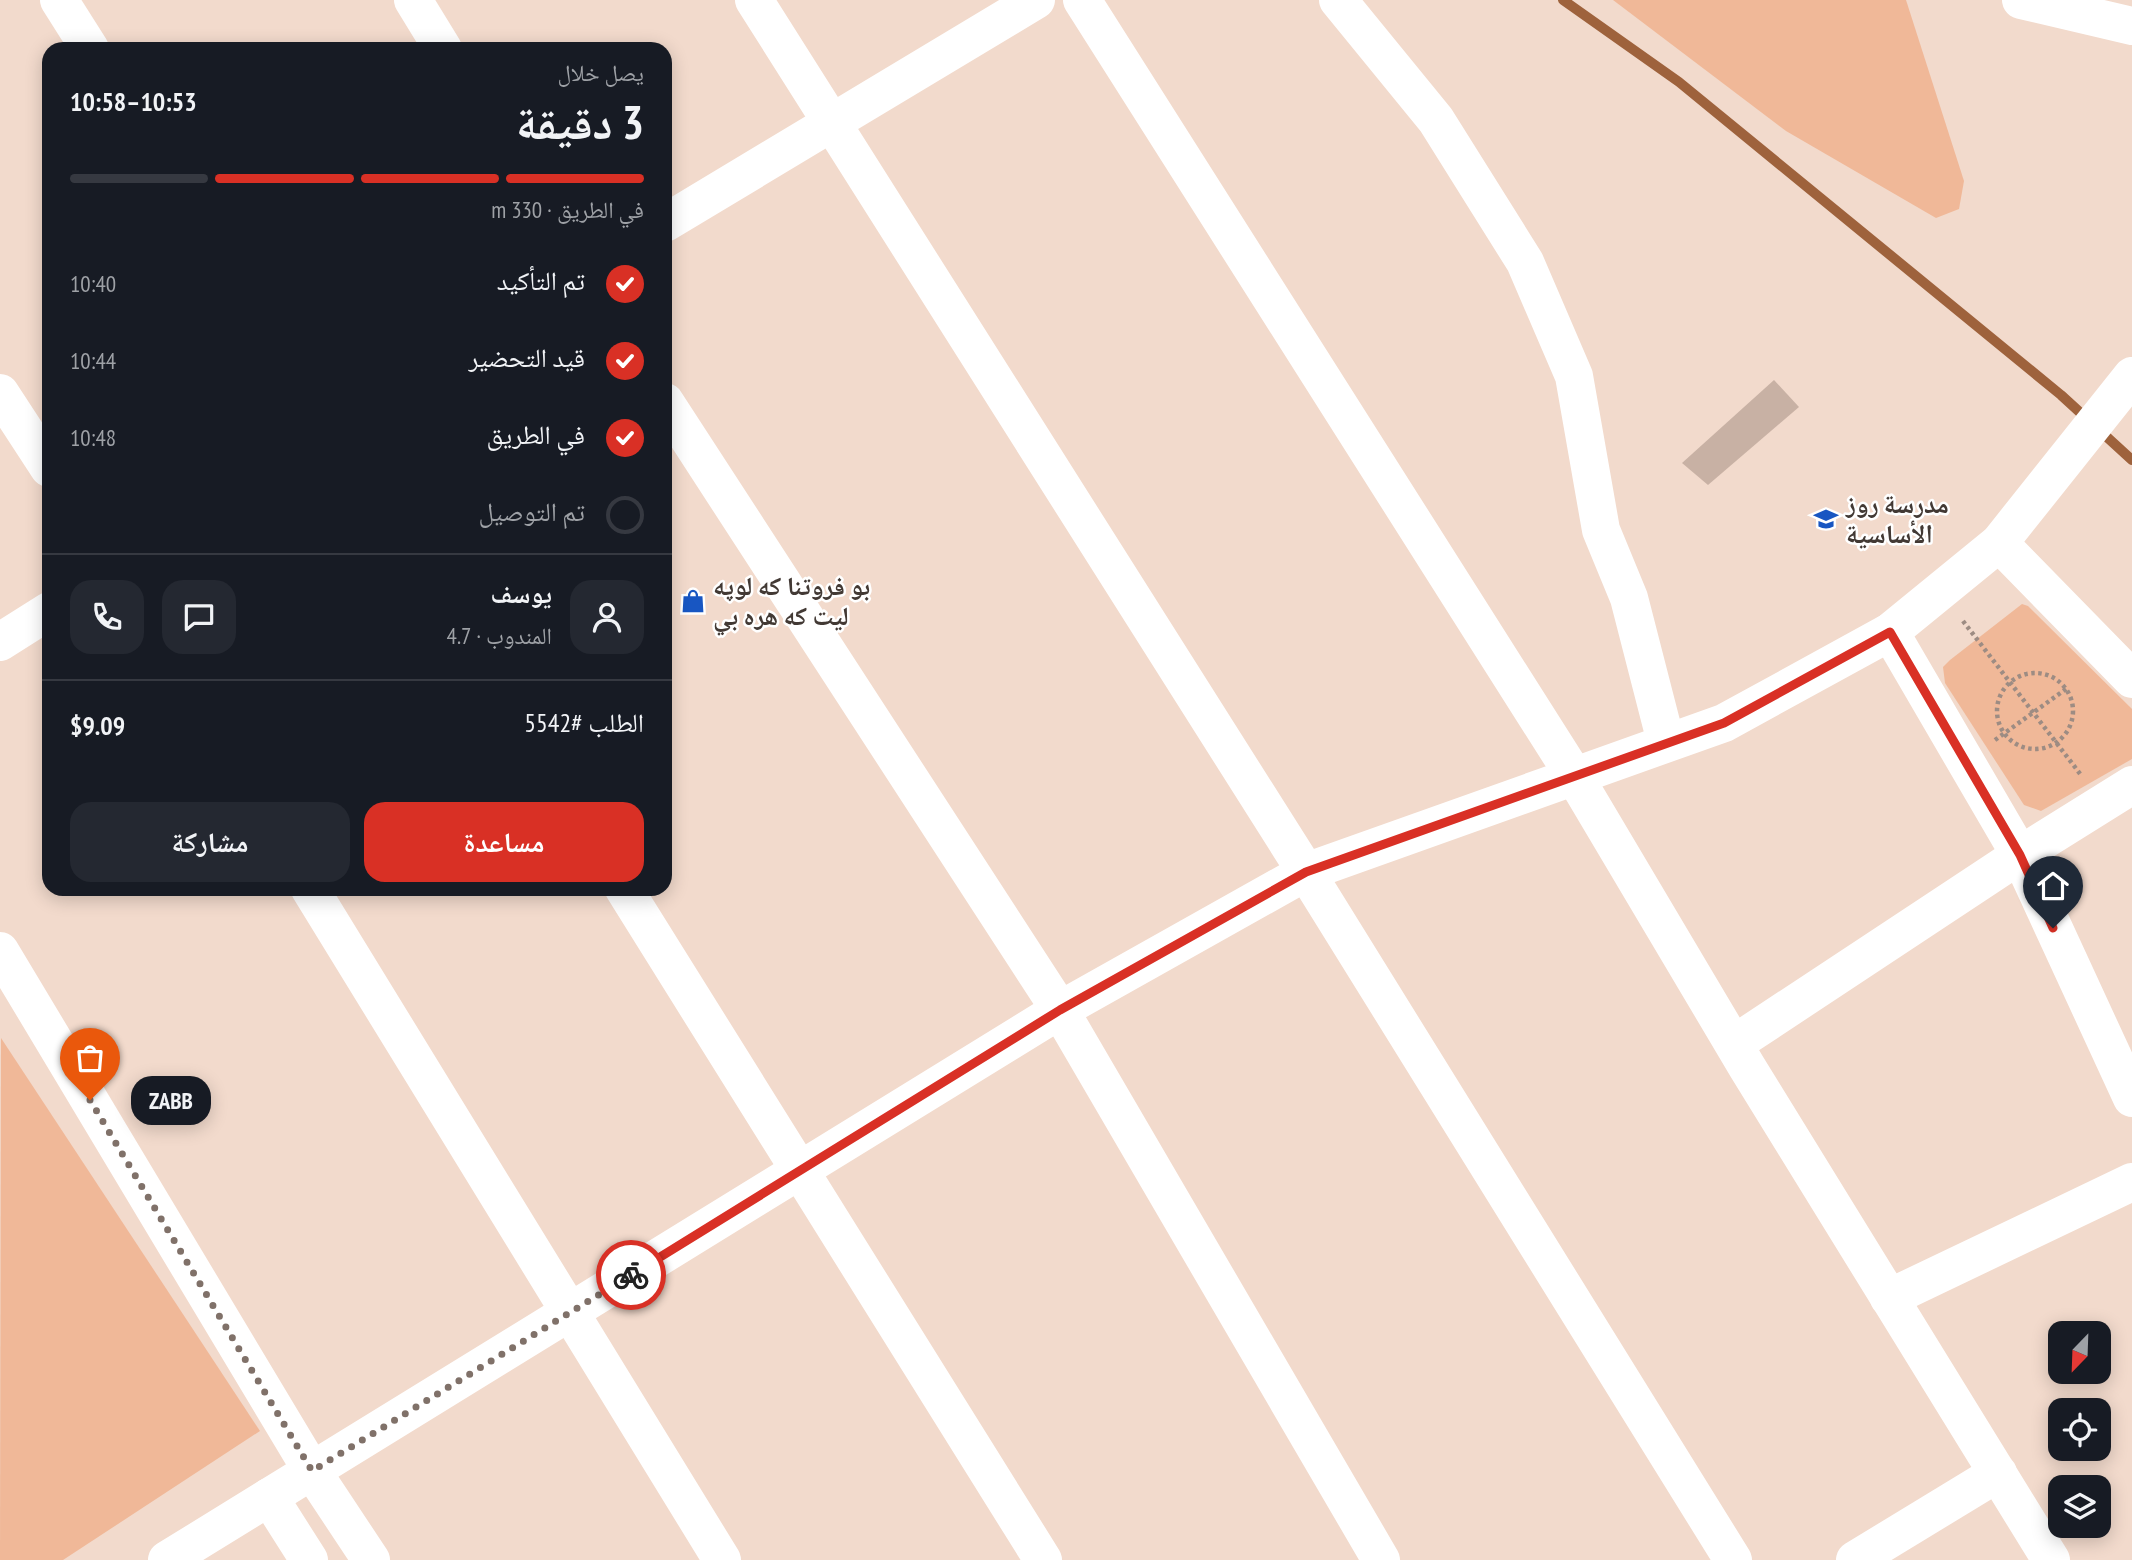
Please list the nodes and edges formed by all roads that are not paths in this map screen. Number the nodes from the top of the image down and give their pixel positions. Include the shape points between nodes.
1 (59, 0) edge
2 (413, 0) edge
3 (754, 0) edge
4 (1036, 0) edge
5 (1082, 0) edge
6 (1338, 0) edge
7 (2021, 0) edge
8 (2132, 26) edge
9 (86, 42) edge
10 (439, 42) edge
11 (831, 124) junction
12 (672, 219) edge
13 (2132, 376) edge
14 (0, 393) edge
15 (672, 413) edge
16 (42, 457) edge
17 (2009, 531) junction
18 (42, 615) edge
19 (1890, 632) junction
20 (0, 642) edge
21 (2132, 679) edge
22 (1667, 742) junction
23 (1573, 774) junction
24 (2117, 794) edge
25 (2020, 855) junction
26 (1306, 872) junction
27 (314, 896) edge
28 (628, 896) edge
29 (2, 959) edge
30 (1060, 1010) junction
31 (1734, 1044) junction
32 (2132, 1098) edge
33 (801, 1170) junction
34 (2132, 1182) edge
35 (1889, 1298) junction
36 (568, 1313) junction
37 (312, 1471) junction
38 (1997, 1474) junction
39 (270, 1497) junction
40 (167, 1560) edge
41 (309, 1560) edge
42 (371, 1560) edge
43 (722, 1560) edge
44 (1044, 1560) edge
45 (1381, 1560) edge
46 (1733, 1560) edge
47 (1855, 1560) edge
48 (2051, 1560) edge

1 - 9 street
2 - 10 street
3 - 11 street
4 - 11 street
5 - 23 street
6 - 22 street via 1436,120 1525,262 1574,376 1601,530 1629,598
7 - 8 street
11 - 12 street
11 - 26 street
13 - 17 street
14 - 16 street
15 - 30 street
17 - 19 street
17 - 21 street
18 - 20 street
19 - 22 street via 1724,723
19 - 25 street
22 - 23 street
23 - 26 street
23 - 31 street
24 - 25 street
25 - 31 street
25 - 32 street
26 - 30 street
26 - 46 street
27 - 36 street
28 - 33 street
29 - 37 street
30 - 33 street
30 - 45 street
31 - 35 street
33 - 36 street
33 - 44 street
34 - 35 street
35 - 38 street
36 - 37 street
36 - 43 street
37 - 39 street
37 - 42 street
38 - 47 street
38 - 48 street
39 - 40 street
39 - 41 street

